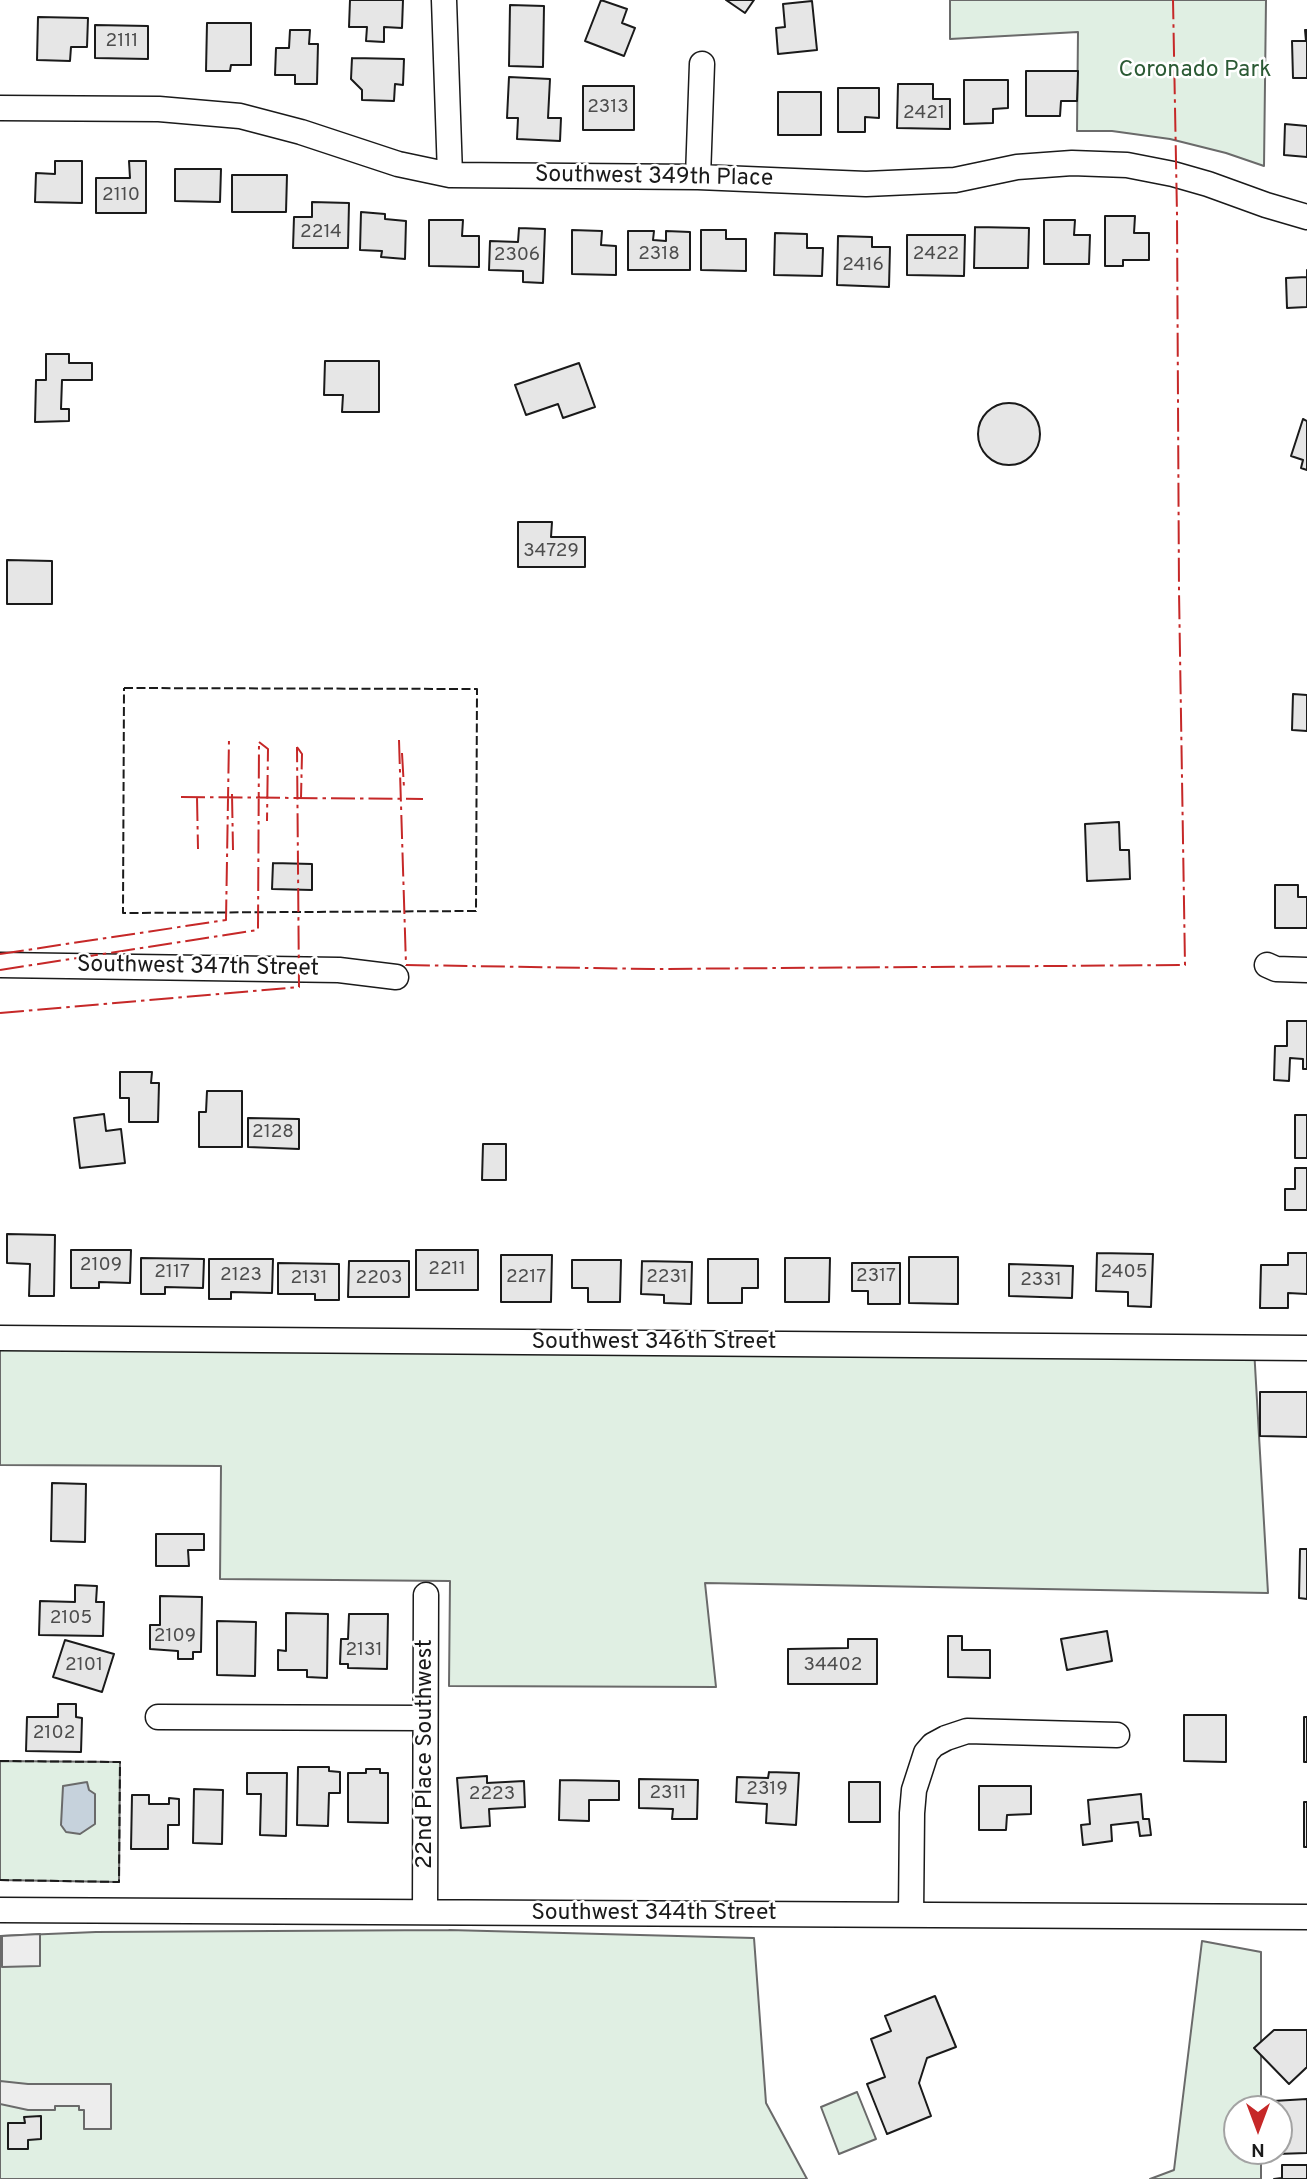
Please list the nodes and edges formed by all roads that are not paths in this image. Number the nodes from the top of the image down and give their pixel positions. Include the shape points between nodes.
1 (444, 0) edge
2 (702, 64) dead end
3 (0, 108) edge
4 (450, 175) junction
5 (698, 177) junction
6 (1307, 217) edge
7 (0, 965) edge
8 (1266, 965) dead end
9 (1307, 970) edge
10 (396, 977) dead end
11 (0, 1338) edge
12 (1307, 1348) edge
13 (426, 1595) dead end
14 (158, 1717) dead end
15 (425, 1718) junction
16 (1117, 1735) dead end
17 (0, 1910) edge
18 (425, 1912) junction
19 (911, 1915) junction
20 (1307, 1917) edge

1 - 4 street
2 - 5 street
3 - 4 street, Southwest 349th Place via 240,116
4 - 5 street, Southwest 349th Place
5 - 6 street, Southwest 349th Place via 913,183 1017,167 1127,165 1174,174
7 - 10 street, Southwest 347th Street via 339,970
8 - 9 street
11 - 12 street, Southwest 346th Street
13 - 15 street, 22nd Place Southwest
14 - 15 street
15 - 18 street, 22nd Place Southwest
16 - 19 street via 967,1731 933,1745 914,1790
17 - 18 street, Southwest 344th Street
18 - 19 street, Southwest 344th Street
19 - 20 street, Southwest 344th Street

